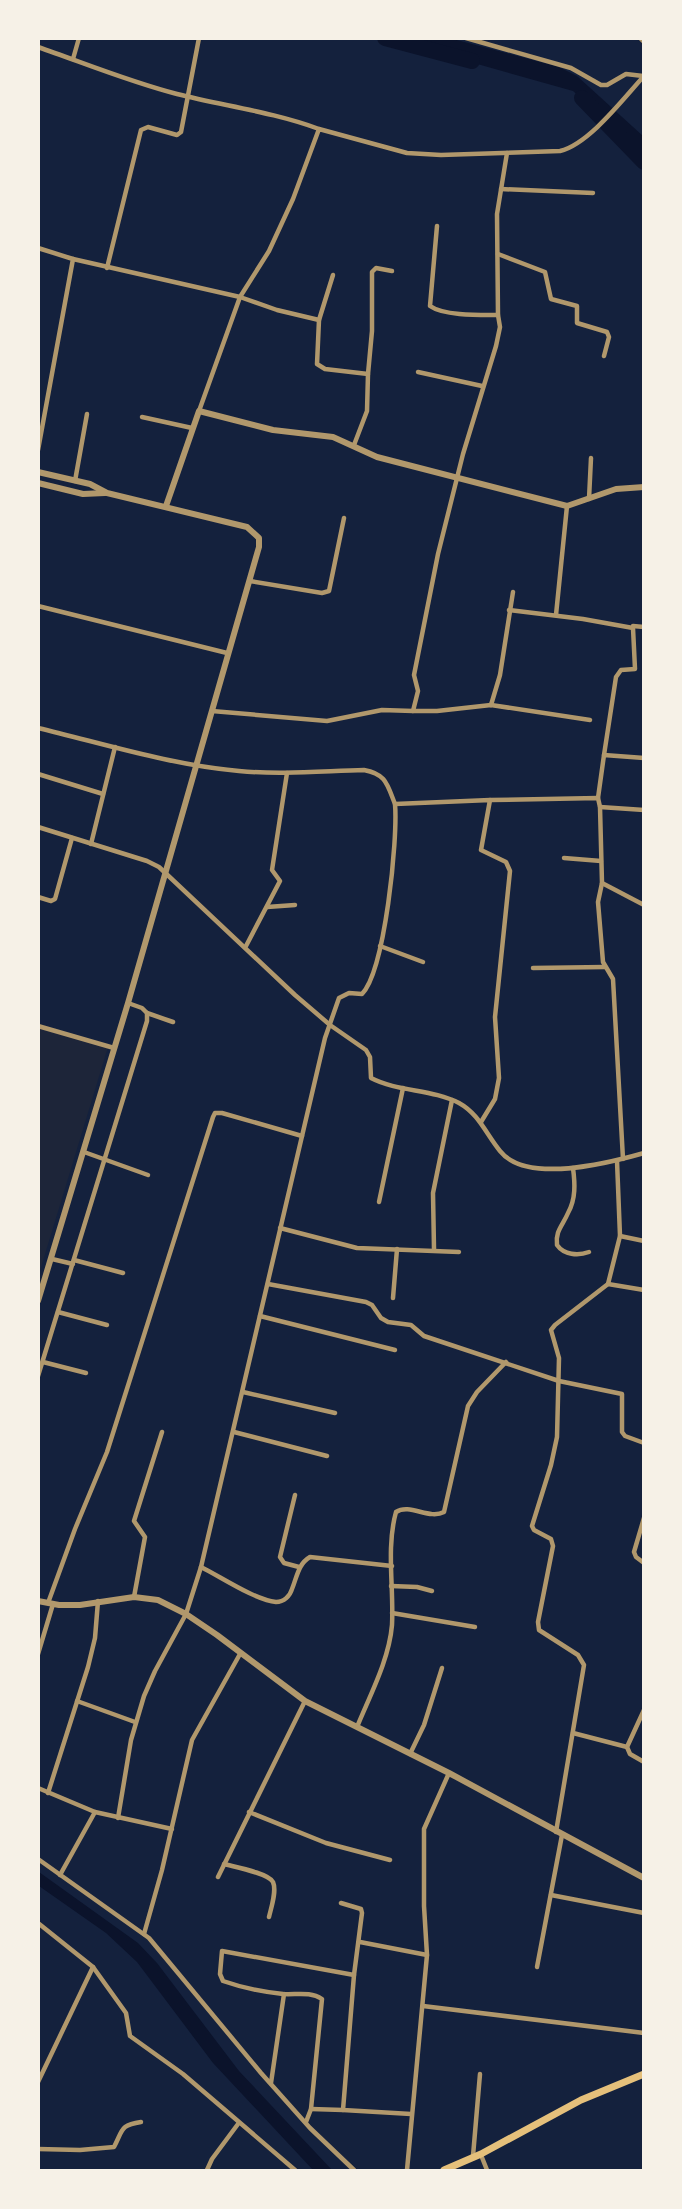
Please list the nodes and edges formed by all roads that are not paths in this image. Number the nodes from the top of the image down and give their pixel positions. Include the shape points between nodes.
1 (79, 38) edge
2 (199, 38) edge
3 (466, 38) edge
4 (38, 47) edge
5 (73, 59) junction
6 (643, 76) edge
7 (188, 96) junction
8 (319, 129) junction
9 (507, 153) junction
10 (501, 189) junction
11 (593, 193) dead end
12 (437, 226) dead end
13 (38, 248) edge
14 (498, 254) junction
15 (73, 259) junction
16 (107, 268) junction
17 (392, 271) dead end
18 (333, 275) dead end
19 (240, 297) junction
20 (498, 315) junction
21 (319, 320) junction
22 (604, 356) dead end
23 (418, 372) dead end
24 (368, 374) junction
25 (483, 386) junction
26 (199, 411) junction
27 (87, 414) dead end
28 (142, 416) dead end
29 (192, 428) junction
30 (354, 445) junction
31 (38, 450) edge
32 (591, 458) dead end
33 (38, 472) edge
34 (458, 480) junction
35 (75, 481) junction
36 (38, 483) edge
37 (643, 486) edge
38 (107, 493) junction
39 (589, 499) junction
40 (166, 506) junction
41 (567, 506) junction
42 (344, 518) dead end
43 (249, 581) junction
44 (513, 592) dead end
45 (38, 606) edge
46 (509, 610) junction
47 (556, 615) junction
48 (632, 626) junction
49 (643, 627) edge
50 (227, 653) junction
51 (491, 705) junction
52 (212, 711) junction
53 (414, 711) junction
54 (590, 720) dead end
55 (38, 728) edge
56 (115, 747) junction
57 (604, 754) junction
58 (643, 758) edge
59 (196, 766) junction
60 (287, 773) junction
61 (38, 774) edge
62 (103, 794) junction
63 (598, 798) junction
64 (489, 800) junction
65 (395, 804) junction
66 (600, 807) junction
67 (643, 810) edge
68 (38, 827) edge
69 (72, 838) junction
70 (91, 844) junction
71 (564, 858) dead end
72 (601, 861) junction
73 (165, 872) junction
74 (601, 883) junction
75 (38, 897) edge
76 (295, 905) dead end
77 (643, 905) edge
78 (267, 907) junction
79 (246, 946) junction
80 (380, 946) junction
81 (423, 962) dead end
82 (606, 967) junction
83 (533, 968) dead end
84 (128, 1003) junction
85 (147, 1013) junction
86 (173, 1022) dead end
87 (330, 1025) junction
88 (38, 1026) edge
89 (115, 1048) junction
90 (403, 1088) junction
91 (452, 1100) junction
92 (481, 1122) junction
93 (303, 1136) junction
94 (84, 1152) junction
95 (643, 1153) edge
96 (107, 1159) junction
97 (620, 1160) junction
98 (573, 1168) junction
99 (148, 1175) dead end
100 (379, 1202) dead end
101 (280, 1228) junction
102 (620, 1236) junction
103 (643, 1241) edge
104 (397, 1249) junction
105 (434, 1250) junction
106 (459, 1252) dead end
107 (589, 1252) dead end
108 (52, 1259) junction
109 (74, 1262) junction
110 (123, 1273) dead end
111 (268, 1284) junction
112 (608, 1284) junction
113 (643, 1290) edge
114 (393, 1298) dead end
115 (38, 1301) edge
116 (58, 1312) junction
117 (260, 1316) junction
118 (107, 1325) dead end
119 (395, 1350) dead end
120 (43, 1362) junction
121 (506, 1362) junction
122 (86, 1373) dead end
123 (38, 1377) edge
124 (559, 1381) junction
125 (243, 1392) junction
126 (335, 1413) dead end
127 (162, 1432) dead end
128 (234, 1432) junction
129 (643, 1443) edge
130 (327, 1456) dead end
131 (295, 1495) dead end
132 (643, 1518) edge
133 (643, 1563) edge
134 (392, 1566) junction
135 (201, 1567) junction
136 (299, 1567) junction
137 (391, 1586) junction
138 (432, 1591) dead end
139 (134, 1597) junction
140 (38, 1601) edge
141 (98, 1601) junction
142 (50, 1603) junction
143 (186, 1614) junction
144 (392, 1614) junction
145 (475, 1628) dead end
146 (38, 1654) edge
147 (240, 1654) junction
148 (442, 1668) dead end
149 (77, 1700) junction
150 (305, 1701) junction
151 (643, 1710) edge
152 (135, 1722) junction
153 (356, 1728) junction
154 (573, 1733) junction
155 (627, 1747) junction
156 (410, 1754) junction
157 (643, 1762) edge
158 (449, 1773) junction
159 (38, 1788) edge
160 (48, 1793) junction
161 (95, 1812) junction
162 (249, 1812) junction
163 (118, 1818) junction
164 (172, 1829) junction
165 (559, 1833) junction
166 (38, 1858) edge
167 (390, 1860) dead end
168 (224, 1864) junction
169 (60, 1875) junction
170 (218, 1877) dead end
171 (643, 1878) edge
172 (551, 1895) junction
173 (341, 1903) dead end
174 (643, 1913) edge
175 (269, 1917) dead end
176 (38, 1923) edge
177 (144, 1934) junction
178 (360, 1942) junction
179 (426, 1955) junction
180 (537, 1967) dead end
181 (93, 1968) junction
182 (354, 1975) junction
183 (284, 1994) junction
184 (424, 2006) junction
185 (643, 2033) edge
186 (480, 2074) dead end
187 (643, 2074) edge
188 (38, 2082) edge
189 (271, 2083) junction
190 (311, 2109) junction
191 (343, 2110) junction
192 (411, 2115) junction
193 (141, 2122) dead end
194 (306, 2123) junction
195 (238, 2124) junction
196 (38, 2149) edge
197 (477, 2156) junction
198 (207, 2171) edge
199 (295, 2171) edge
200 (354, 2171) edge
201 (407, 2171) edge
202 (444, 2171) edge
203 (487, 2171) edge

1 - 5 street
2 - 7 street
3 - 6 street via 571,68 601,85 626,74
4 - 5 street
5 - 7 street
6 - 9 street via 591,132 567,150
7 - 8 street
7 - 16 street via 179,135 148,127 141,130
8 - 9 street via 407,153
8 - 19 street via 293,199
9 - 10 street
10 - 11 street
10 - 14 street
12 - 20 street via 430,306
13 - 15 street
14 - 20 street
14 - 22 street via 545,272 551,299 577,306 577,323 607,332
15 - 16 street
15 - 31 street
16 - 19 street
17 - 24 street via 376,268 372,272
18 - 21 street
19 - 21 street
19 - 26 street
20 - 25 street via 496,346
21 - 24 street via 318,366
23 - 25 street
24 - 30 street via 367,411
25 - 34 street
26 - 29 street
26 - 30 street
27 - 35 street
28 - 29 street
29 - 40 street
30 - 34 street via 377,457
32 - 39 street
33 - 35 street
34 - 41 street
34 - 53 street via 426,609 414,675 418,691
35 - 38 street
36 - 38 street via 83,494
37 - 39 street via 615,489
38 - 40 street
39 - 41 street
40 - 43 street via 247,527 259,538
41 - 47 street
42 - 43 street via 329,591
43 - 50 street
44 - 46 street
45 - 50 street
46 - 47 street
46 - 51 street
47 - 48 street
48 - 49 street
48 - 57 street via 635,668 621,670 615,677
50 - 52 street
51 - 53 street
51 - 54 street
52 - 53 street via 327,721 382,710
52 - 59 street
55 - 56 street
56 - 59 street
56 - 62 street
57 - 58 street
57 - 63 street
59 - 60 street
59 - 73 street
60 - 65 street via 375,772 387,784
60 - 78 street via 272,870 280,881
61 - 62 street
62 - 70 street
63 - 64 street
63 - 66 street
64 - 65 street
64 - 92 street via 481,850 506,862 510,871 495,1017 499,1078 495,1099
65 - 80 street
66 - 67 street
66 - 72 street
68 - 69 street
69 - 70 street
69 - 75 street via 55,899
70 - 73 street via 147,860
71 - 72 street
72 - 74 street
73 - 79 street
73 - 84 street
74 - 77 street
74 - 82 street via 598,902
76 - 78 street
78 - 79 street
79 - 87 street
80 - 81 street
80 - 87 street via 367,988 362,994 342,995
82 - 83 street
82 - 97 street via 613,979
84 - 85 street
84 - 89 street
85 - 86 street
85 - 96 street
87 - 90 street via 366,1050 372,1078
87 - 93 street
88 - 89 street
89 - 94 street
90 - 91 street
90 - 100 street
91 - 92 street
91 - 105 street via 433,1192
92 - 98 street via 500,1153 510,1160 538,1168
93 - 101 street
93 - 142 street via 222,1113 213,1116 107,1452
94 - 96 street
94 - 108 street
95 - 97 street
96 - 99 street
96 - 109 street
97 - 98 street
97 - 102 street
98 - 107 street via 573,1199 558,1229 557,1245 572,1254
101 - 104 street via 342,1245
101 - 111 street
102 - 103 street
102 - 112 street
104 - 105 street
104 - 114 street
105 - 106 street
108 - 109 street
108 - 115 street
109 - 110 street
109 - 116 street
111 - 117 street
111 - 121 street via 366,1302 388,1322 411,1325 424,1336
112 - 113 street
112 - 124 street via 553,1327
116 - 118 street
116 - 120 street
117 - 119 street
117 - 125 street
120 - 122 street
120 - 123 street
121 - 124 street
121 - 134 street via 468,1406 444,1512 438,1515 403,1508 396,1512
124 - 129 street via 622,1394 622,1432
124 - 154 street via 554,1452 532,1526 551,1539 553,1546 539,1630 578,1655 584,1665
125 - 126 street
125 - 128 street
127 - 139 street via 134,1521 145,1537
128 - 130 street
128 - 135 street
131 - 136 street via 280,1557
132 - 133 street via 634,1552
134 - 136 street via 315,1556
134 - 137 street
135 - 136 street via 277,1602 291,1594
135 - 143 street
137 - 138 street
137 - 144 street
139 - 141 street
139 - 143 street via 158,1600
140 - 142 street
141 - 142 street
141 - 149 street via 95,1638
142 - 146 street
143 - 147 street
143 - 152 street via 155,1671
144 - 145 street
144 - 153 street via 385,1657
147 - 150 street
147 - 164 street via 192,1740
148 - 156 street
149 - 152 street
149 - 160 street
150 - 153 street
150 - 162 street
151 - 155 street
152 - 163 street
153 - 156 street
154 - 155 street
154 - 165 street
155 - 157 street
156 - 158 street
158 - 165 street
158 - 179 street via 424,1829
159 - 160 street
160 - 161 street
161 - 163 street
161 - 169 street
162 - 167 street via 326,1843
162 - 168 street
163 - 164 street
164 - 177 street
165 - 171 street
165 - 172 street
166 - 169 street
168 - 170 street
168 - 175 street via 267,1876 273,1882
169 - 177 street
172 - 174 street
172 - 180 street
173 - 178 street via 362,1911
176 - 181 street
177 - 189 street
178 - 179 street
178 - 182 street
179 - 184 street
181 - 188 street
181 - 195 street via 126,2013 130,2036 183,2074
182 - 183 street via 222,1951 223,1981
182 - 191 street
183 - 189 street
183 - 190 street via 315,1995 323,2002
184 - 185 street
184 - 192 street
186 - 197 street
187 - 197 main road via 581,2100
189 - 194 street
190 - 191 street
190 - 194 street
191 - 192 street
192 - 201 street
193 - 196 street via 123,2127 114,2147
194 - 200 street
195 - 198 street
195 - 199 street
197 - 202 main road
197 - 203 street

